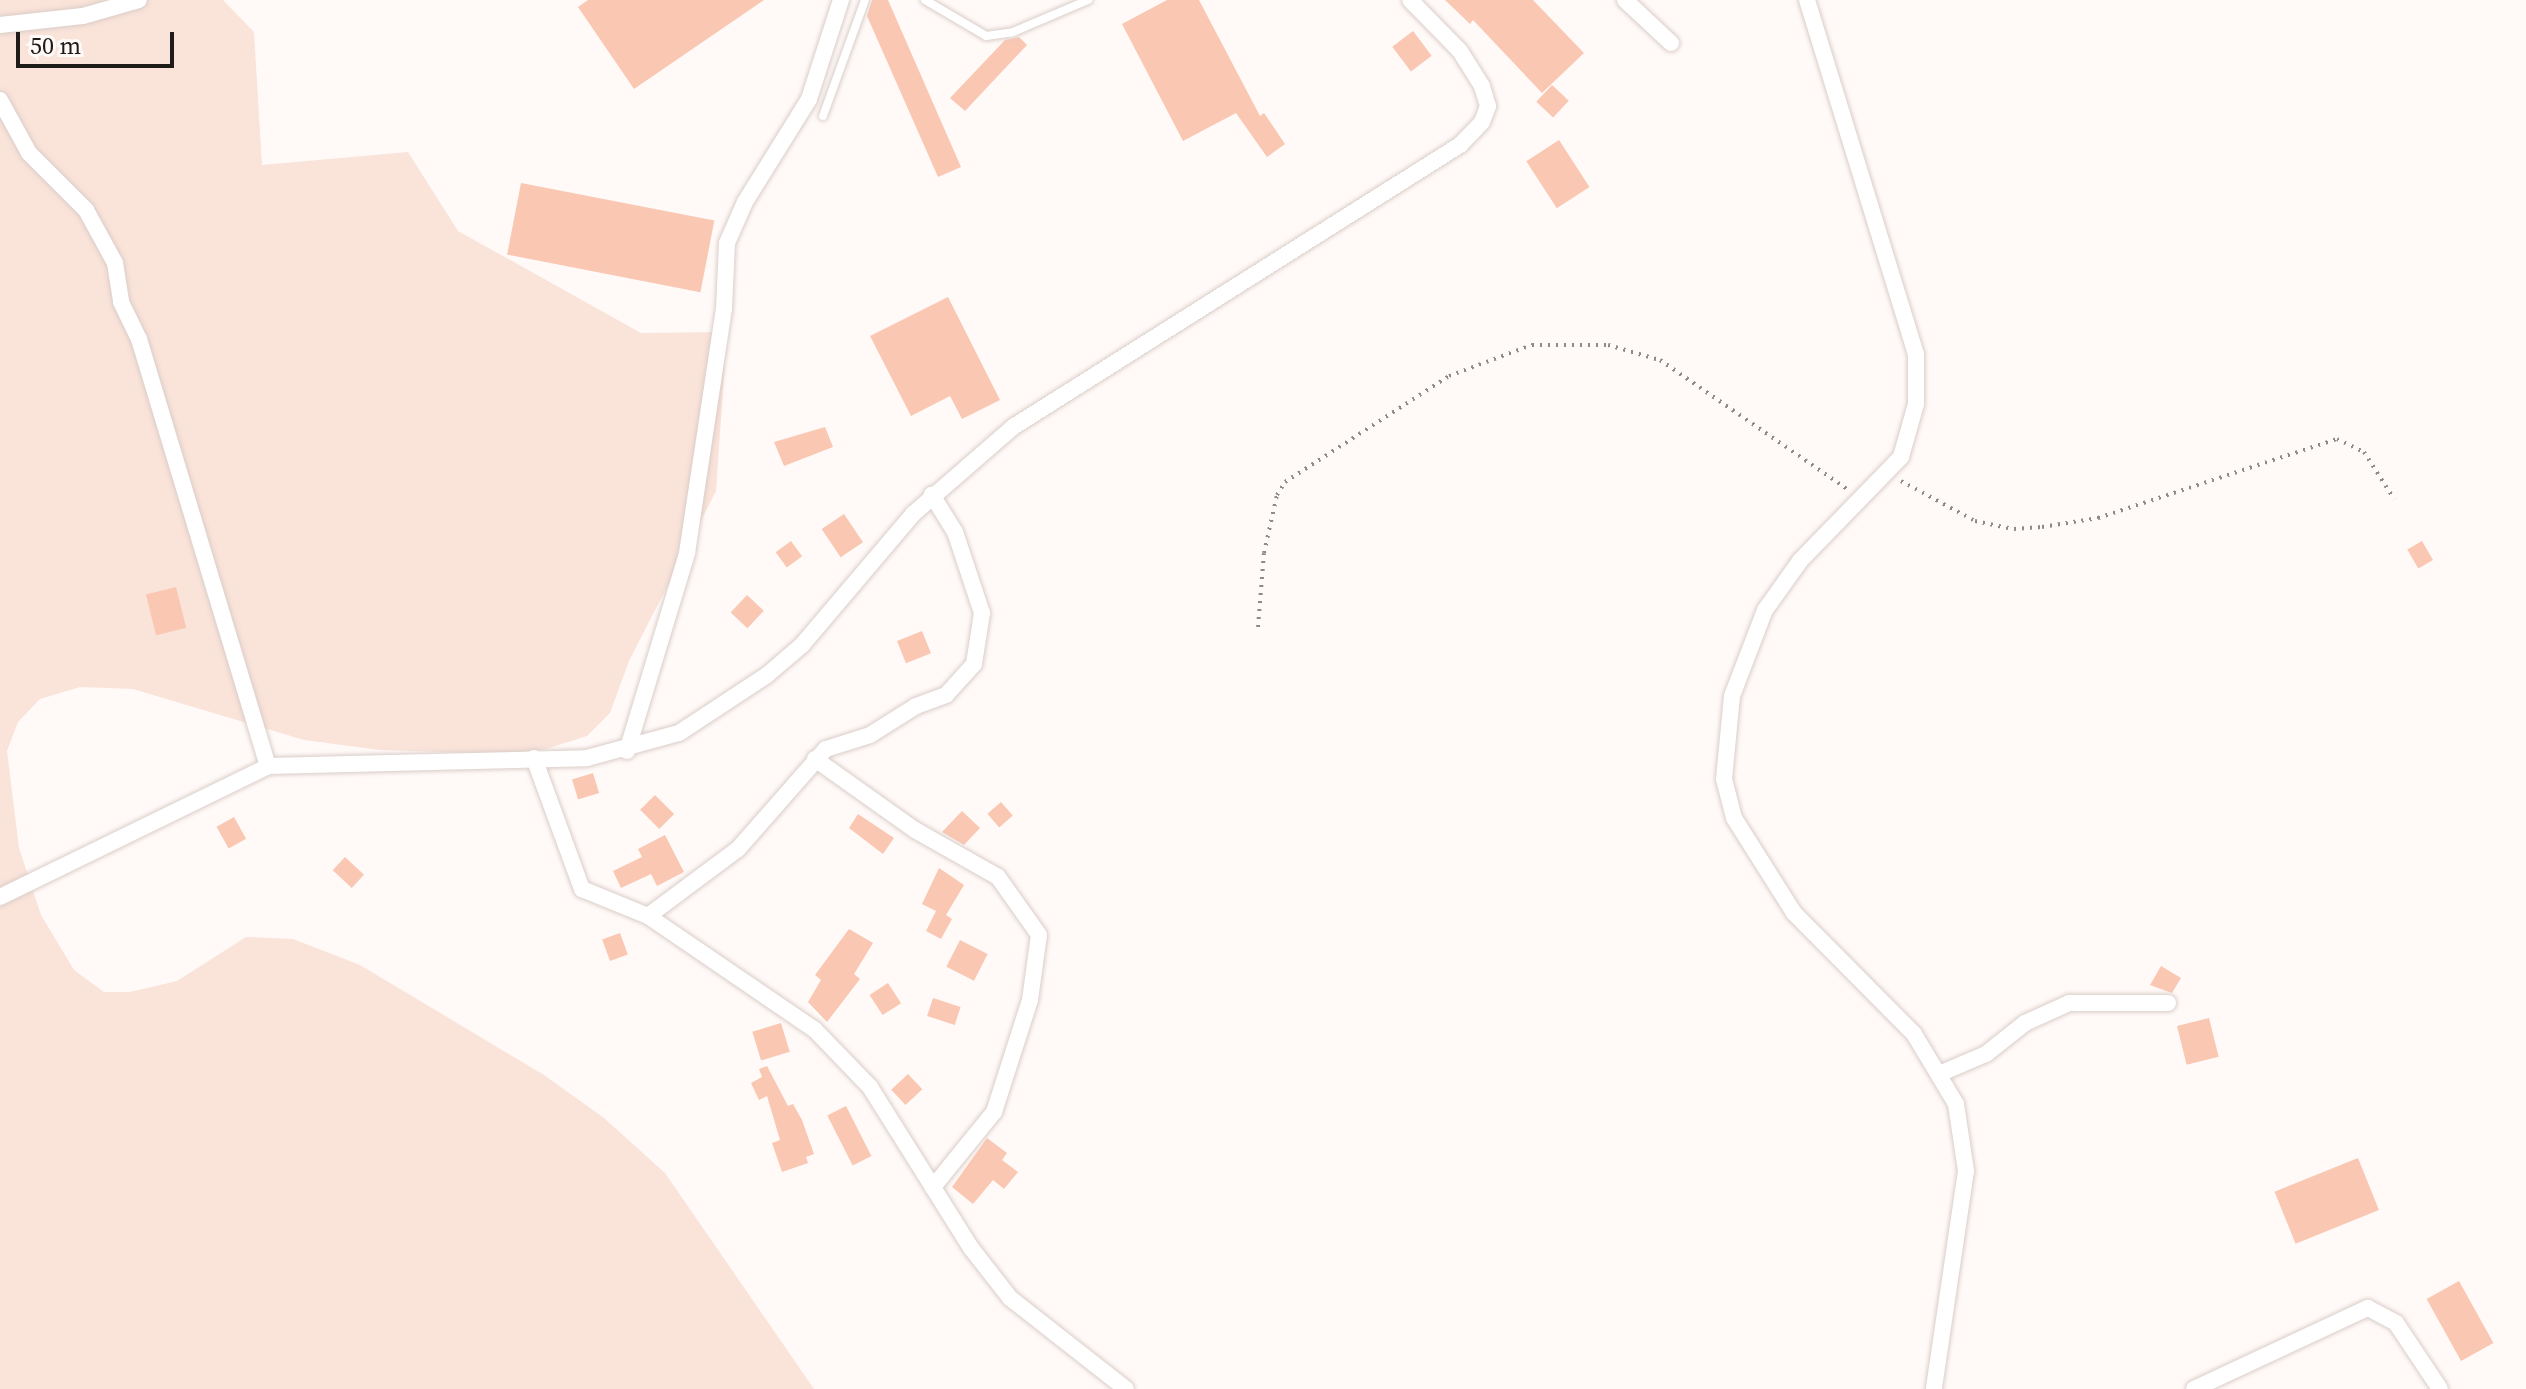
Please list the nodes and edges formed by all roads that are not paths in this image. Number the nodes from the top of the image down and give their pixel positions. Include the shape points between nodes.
1 (139, 0) edge
2 (841, 0) edge
3 (865, 0) edge
4 (925, 0) edge
5 (1088, 0) edge
6 (1410, 0) edge
7 (1625, 0) edge
8 (1807, 0) edge
9 (0, 25) edge
10 (1671, 43) dead end
11 (0, 100) edge
12 (823, 116) dead end
13 (932, 495) junction
14 (627, 751) junction
15 (534, 758) junction
16 (815, 759) junction
17 (268, 766) junction
18 (0, 897) edge
19 (648, 916) junction
20 (2168, 1003) dead end
21 (1939, 1074) junction
22 (933, 1187) junction
23 (1126, 1389) edge
24 (1934, 1389) edge
25 (2194, 1389) edge
26 (2440, 1389) edge

1 - 9 street via 83,16
2 - 14 street via 809,99 745,202 727,243 724,309 687,553
3 - 12 lane
4 - 5 lane via 986,36 1013,32
6 - 13 street via 1460,51 1482,86 1488,106 1482,122 1460,145 1013,427
7 - 10 street
8 - 21 street via 1916,354 1911,434 1889,473 1800,561 1765,610 1732,696 1724,779 1734,818 1794,913 1914,1034
11 - 17 street via 29,153 86,210 115,263 121,302 139,339
13 - 14 street via 802,645 767,675 679,733
13 - 16 street via 955,532 982,613 974,664 946,695 916,706 870,735 835,743
14 - 15 street
15 - 17 street
15 - 19 street via 578,885
16 - 19 street via 746,842
16 - 22 street via 915,830 998,877 1039,935 1030,1000 994,1112
17 - 18 street
19 - 22 street via 815,1030 870,1087
20 - 21 street via 2069,1003 2025,1023 1986,1054
21 - 24 street via 1956,1104 1966,1171
22 - 23 street via 1010,1298
25 - 26 street via 2368,1308 2396,1323

